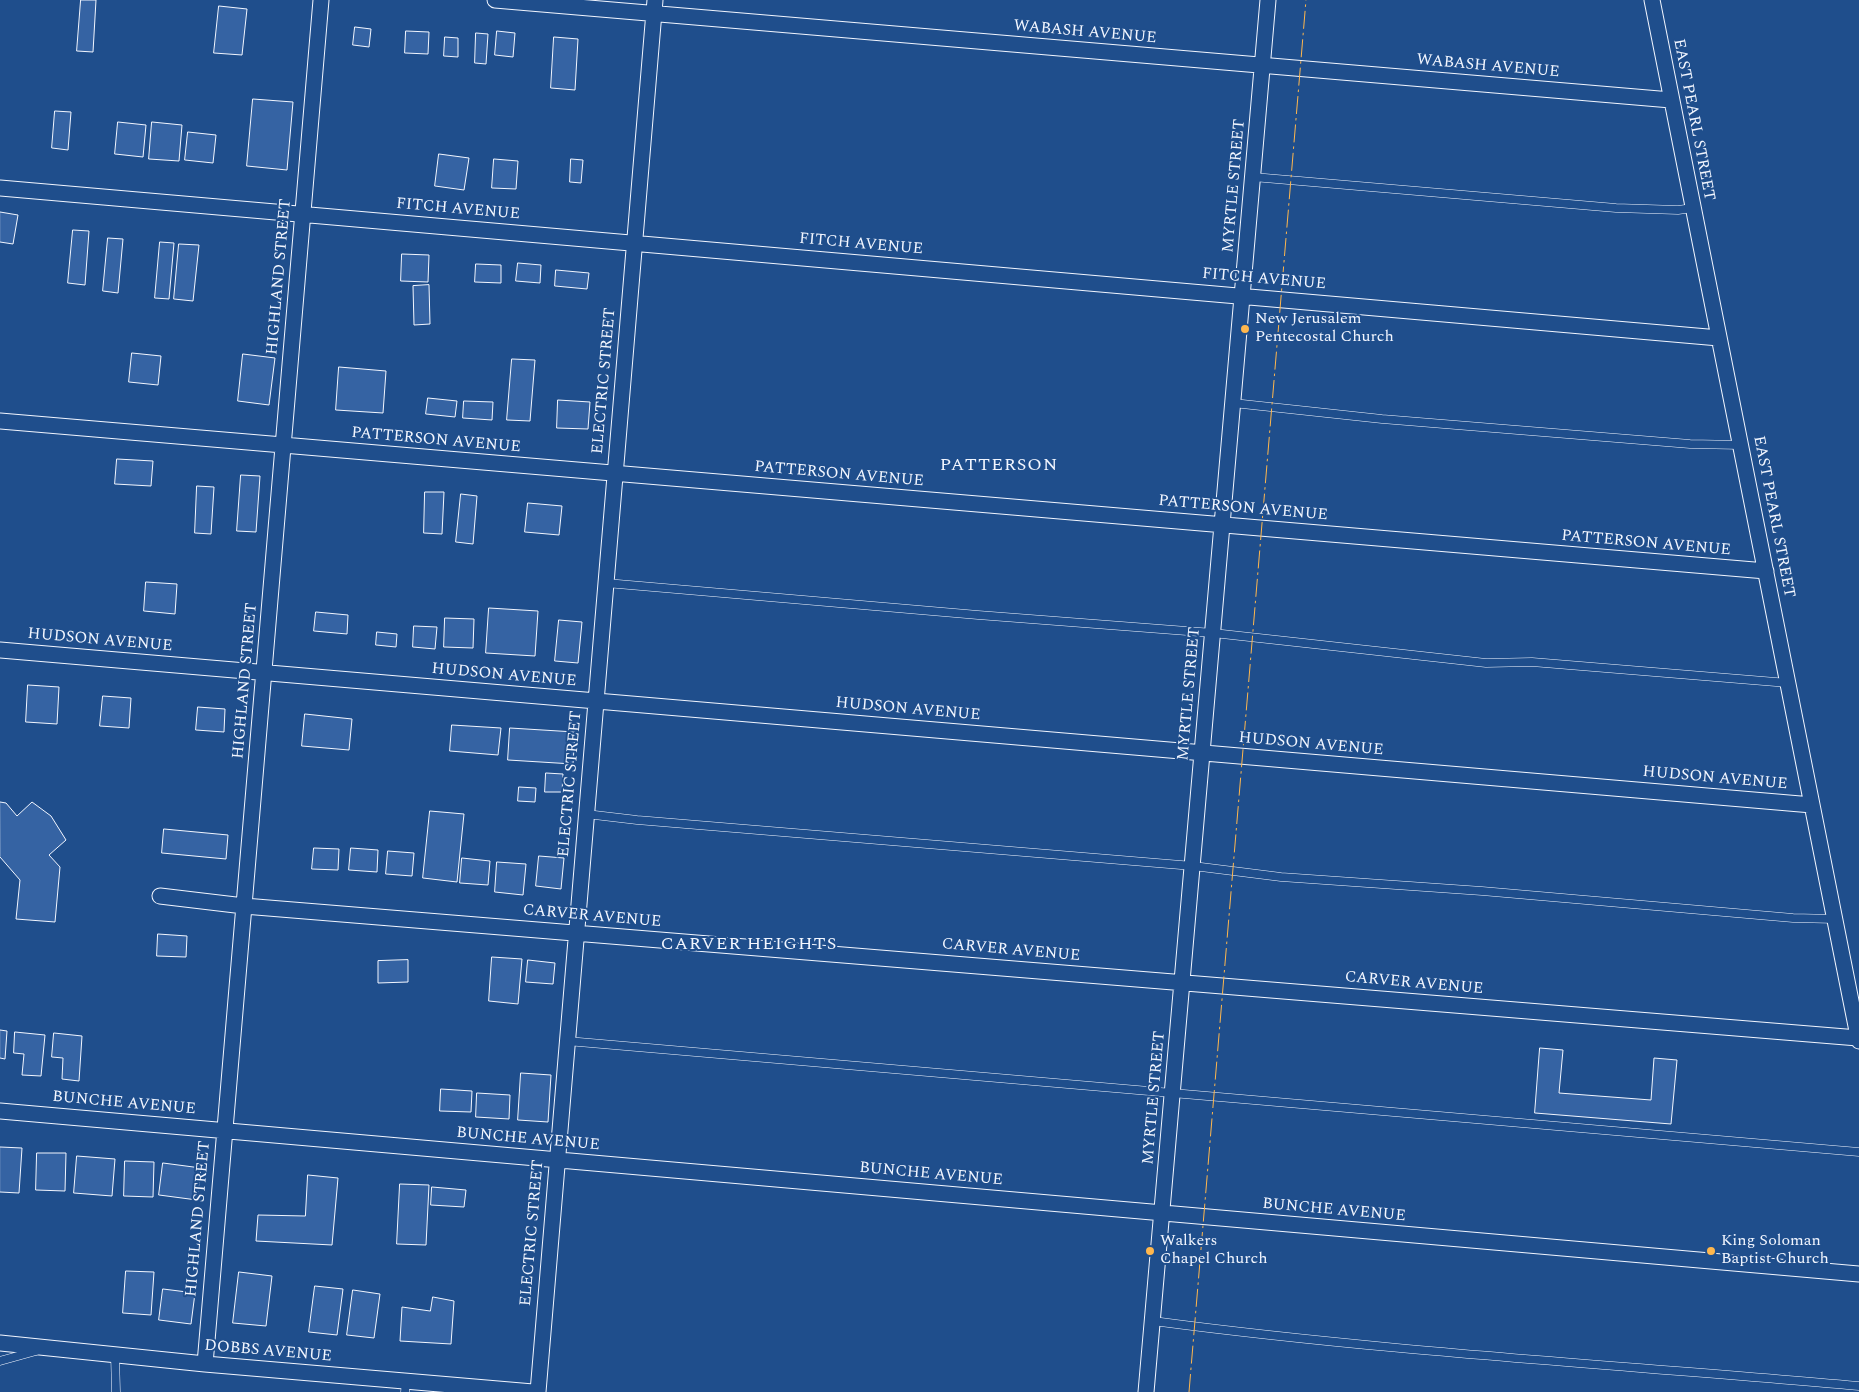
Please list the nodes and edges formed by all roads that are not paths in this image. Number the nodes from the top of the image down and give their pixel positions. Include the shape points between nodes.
1 (322, 0) edge
2 (495, 0) edge
3 (1268, 0) edge
4 (1652, 0) edge
5 (654, 7) edge
6 (1263, 65) junction
7 (1672, 100) junction
8 (1253, 177) junction
9 (0, 188) edge
10 (1693, 208) junction
11 (303, 214) junction
12 (634, 243) junction
13 (1242, 296) junction
14 (1719, 338) junction
15 (1233, 403) junction
16 (0, 421) edge
17 (283, 445) junction
18 (1740, 445) junction
19 (615, 473) junction
20 (1222, 525) junction
21 (1766, 572) junction
22 (606, 583) junction
23 (1213, 633) junction
24 (0, 650) edge
25 (264, 673) junction
26 (1788, 683) junction
27 (596, 701) junction
28 (1202, 753) junction
29 (1812, 805) junction
30 (586, 814) junction
31 (1193, 866) junction
32 (160, 896) dead end
33 (244, 906) junction
34 (1835, 920) junction
35 (576, 933) junction
36 (1182, 983) junction
37 (1859, 1040) edge
38 (567, 1041) junction
39 (1173, 1092) junction
40 (0, 1111) edge
41 (224, 1131) junction
42 (1859, 1152) edge
43 (557, 1160) junction
44 (1162, 1213) junction
45 (1859, 1274) edge
46 (1153, 1321) junction
47 (0, 1344) edge
48 (45, 1348) junction
49 (115, 1355) junction
50 (0, 1361) edge
51 (205, 1364) junction
52 (1859, 1386) edge
53 (405, 1387) edge
54 (116, 1392) edge
55 (534, 1392) edge
56 (538, 1392) edge
57 (1146, 1392) edge

1 - 11 street, HIGHLAND STREET
2 - 5 street, WABASH AVENUE
3 - 6 street, MYRTLE STREET
4 - 7 street, EAST PEARL STREET
5 - 6 street, WABASH AVENUE
5 - 12 street, ELECTRIC STREET
6 - 7 street, WABASH AVENUE
6 - 8 street, MYRTLE STREET
7 - 10 street, EAST PEARL STREET
8 - 10 lane via 1616,208
8 - 13 street, MYRTLE STREET
9 - 11 street, FITCH AVENUE
10 - 14 street, EAST PEARL STREET
11 - 12 street, FITCH AVENUE
11 - 17 street, HIGHLAND STREET
12 - 13 street, FITCH AVENUE
12 - 19 street, ELECTRIC STREET
13 - 14 street, FITCH AVENUE
13 - 15 street, MYRTLE STREET
14 - 18 street, EAST PEARL STREET
15 - 18 lane via 1382,419 1690,444
15 - 20 street, MYRTLE STREET
16 - 17 street, PATTERSON AVENUE
17 - 19 street, PATTERSON AVENUE
17 - 25 street, HIGHLAND STREET
18 - 21 street, EAST PEARL STREET
19 - 20 street, PATTERSON AVENUE
19 - 22 street, ELECTRIC STREET
20 - 21 street, PATTERSON AVENUE
20 - 23 street, MYRTLE STREET
21 - 26 street, EAST PEARL STREET
22 - 23 lane
22 - 27 street, ELECTRIC STREET
23 - 26 lane via 1486,663 1532,662
23 - 28 street, MYRTLE STREET
24 - 25 street, HUDSON AVENUE
25 - 27 street, HUDSON AVENUE
25 - 33 street, HIGHLAND STREET
26 - 29 street, EAST PEARL STREET
27 - 28 street, HUDSON AVENUE
27 - 30 street, ELECTRIC STREET
28 - 29 street, HUDSON AVENUE
28 - 31 street, MYRTLE STREET
29 - 34 street, EAST PEARL STREET
30 - 31 lane
30 - 35 street, ELECTRIC STREET
31 - 34 lane via 1281,877
31 - 36 street, MYRTLE STREET
32 - 33 street, CARVER AVENUE
33 - 35 street, CARVER AVENUE
33 - 41 street, HIGHLAND STREET
34 - 37 street, EAST PEARL STREET
35 - 36 street, CARVER AVENUE
35 - 38 street, ELECTRIC STREET
36 - 37 street, CARVER AVENUE
36 - 39 street, MYRTLE STREET
38 - 39 lane
38 - 43 street, ELECTRIC STREET
39 - 42 lane
39 - 44 street, MYRTLE STREET
40 - 41 street, BUNCHE AVENUE
41 - 43 street, BUNCHE AVENUE
41 - 51 street, HIGHLAND STREET
43 - 44 street, BUNCHE AVENUE
43 - 56 street, ELECTRIC STREET
44 - 45 street, BUNCHE AVENUE
44 - 46 street, MYRTLE STREET
46 - 52 lane via 1256,1335
46 - 57 street, MYRTLE STREET
47 - 48 street, DOBBS AVENUE
48 - 49 street, DOBBS AVENUE
48 - 50 lane
49 - 51 street, DOBBS AVENUE
49 - 54 lane
51 - 53 street, DOBBS AVENUE
53 - 55 street, DOBBS AVENUE

